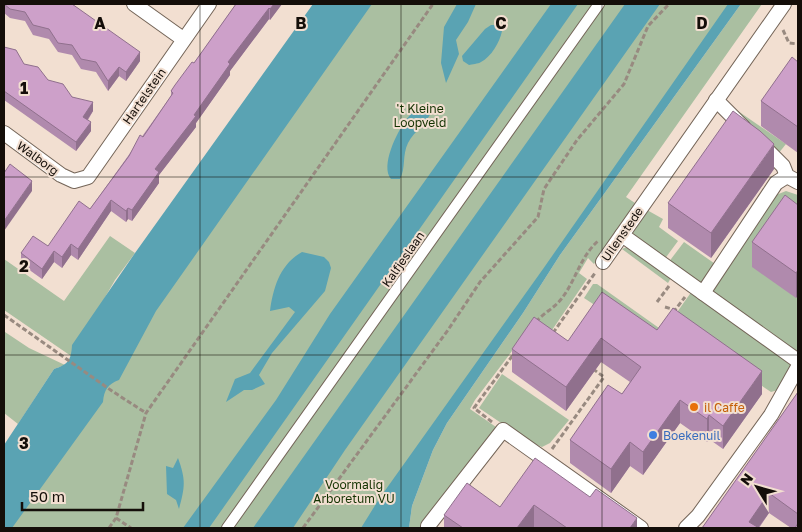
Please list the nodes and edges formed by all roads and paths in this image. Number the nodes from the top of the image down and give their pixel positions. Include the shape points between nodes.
1 (134, 4) edge
2 (209, 4) edge
3 (433, 4) edge
4 (599, 4) edge
5 (669, 4) edge
6 (784, 4) edge
7 (784, 32) dead end
8 (184, 39) junction
9 (798, 44) edge
10 (716, 100) junction
11 (4, 133) edge
12 (793, 179) edge
13 (74, 181) joint
14 (622, 235) junction
15 (603, 262) joint
16 (678, 275) junction
17 (698, 290) junction
18 (657, 302) dead end
19 (665, 307) dead end
20 (5, 316) edge
21 (4, 321) edge
22 (534, 327) edge
23 (549, 338) edge
24 (518, 348) edge
25 (798, 361) edge
26 (798, 367) edge
27 (593, 369) edge
28 (146, 413) junction
29 (502, 430) junction
30 (545, 460) junction
31 (116, 518) junction
32 (109, 528) edge
33 (131, 528) edge
34 (227, 528) edge
35 (303, 528) edge
36 (428, 528) edge
37 (641, 528) edge
38 (686, 528) edge

1 - 8 street
2 - 8 street, Hartelstein
3 - 28 path
4 - 34 street, Kalfjeslaan
5 - 35 path via 648,26 624,84 577,140 544,188 538,217 480,282
6 - 10 street, Uilenstede
7 - 9 path via 789,44
8 - 13 street, Hartelstein via 88,177
10 - 12 street via 784,166
10 - 14 street, Uilenstede
11 - 13 street, Walborg
12 - 17 street via 776,183
14 - 15 street, Uilenstede
14 - 16 street
14 - 22 path via 616,231 604,235 593,246 564,296
15 - 23 path, Uilenstede
16 - 17 street
16 - 18 path
17 - 19 path via 675,310
17 - 25 street
20 - 21 path
20 - 28 path
24 - 29 path via 474,408
26 - 38 street via 770,415
27 - 30 path via 604,377
28 - 31 path
29 - 30 street
29 - 36 street
30 - 37 street
31 - 32 path
31 - 33 path

